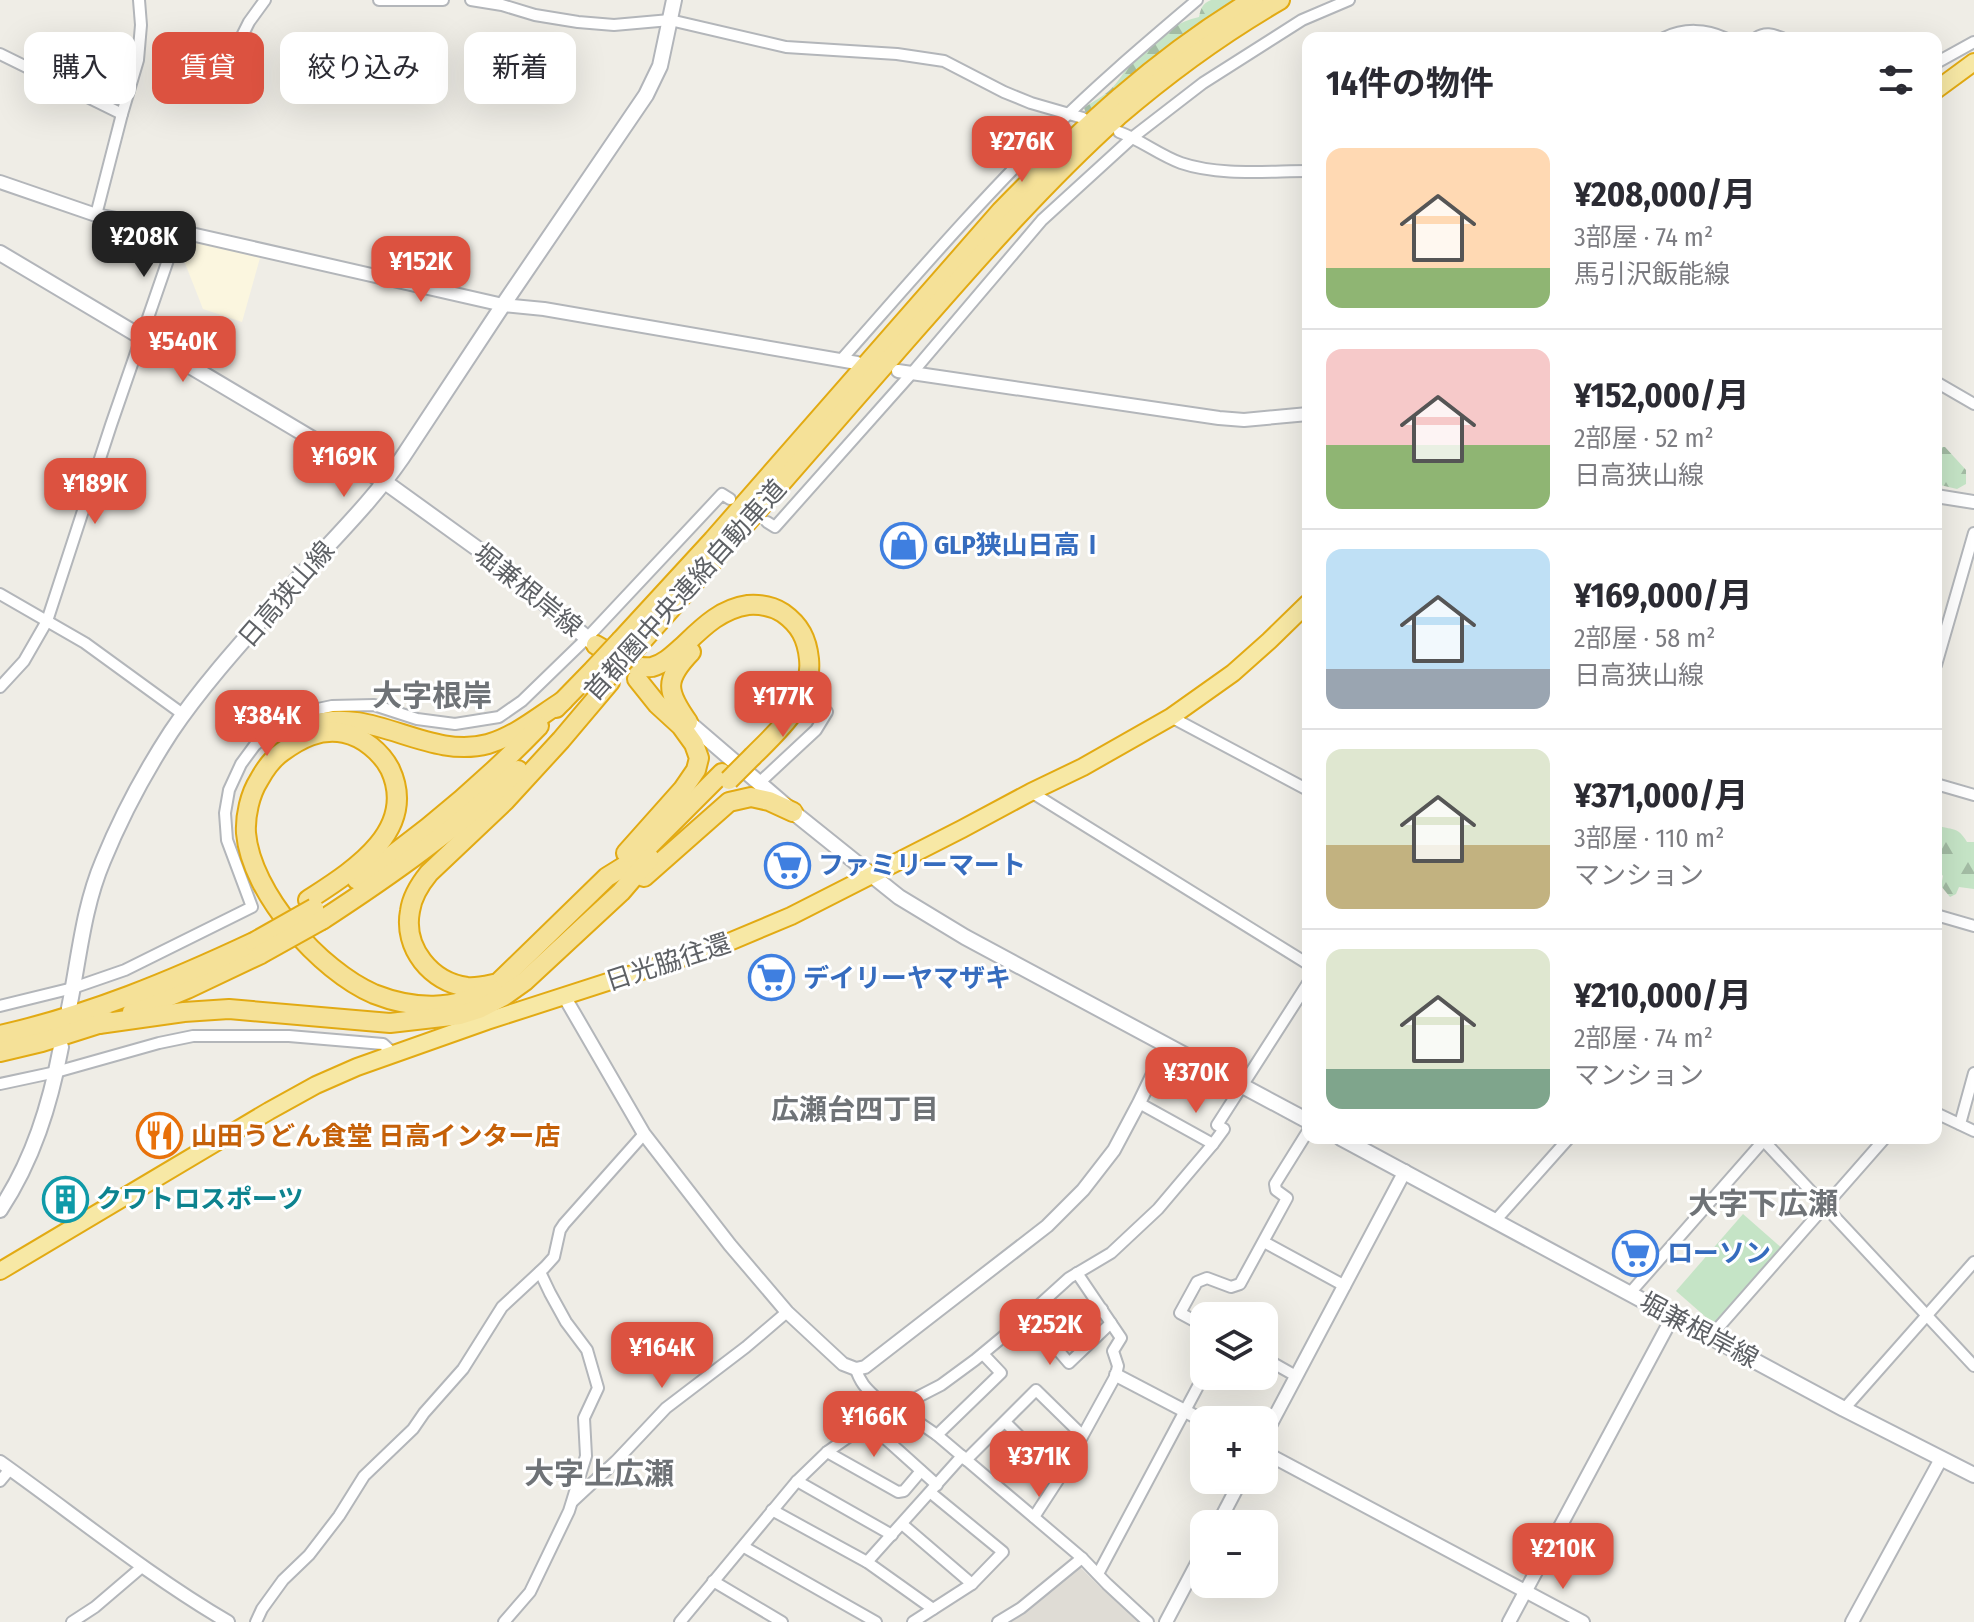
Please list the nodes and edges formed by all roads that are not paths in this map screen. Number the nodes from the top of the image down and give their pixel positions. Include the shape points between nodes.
1 (139, 0) edge
2 (265, 0) edge
3 (379, 0) edge
4 (443, 0) edge
5 (471, 0) edge
6 (674, 0) edge
7 (1197, 0) edge
8 (1253, 0) edge
9 (1280, 0) edge
10 (1349, 0) edge
11 (670, 20) junction
12 (244, 32) edge
13 (1682, 32) edge
14 (1711, 32) edge
15 (1974, 42) edge
16 (0, 54) edge
17 (1942, 60) edge
18 (1974, 62) edge
19 (1942, 86) edge
20 (1070, 113) junction
21 (122, 114) junction
22 (1083, 118) dead end
23 (1119, 132) dead end
24 (1133, 137) junction
25 (1302, 171) edge
26 (0, 182) edge
27 (96, 215) junction
28 (178, 231) junction
29 (0, 253) edge
30 (503, 305) junction
31 (142, 337) junction
32 (841, 360) junction
33 (857, 363) dead end
34 (905, 372) junction
35 (1942, 385) edge
36 (1974, 404) edge
37 (1302, 415) edge
38 (385, 482) junction
39 (1942, 497) edge
40 (730, 499) dead end
41 (1974, 502) edge
42 (767, 522) dead end
43 (1974, 533) edge
44 (0, 594) edge
45 (1302, 609) edge
46 (47, 621) junction
47 (592, 642) junction
48 (1942, 644) edge
49 (628, 645) junction
50 (603, 677) junction
51 (637, 679) junction
52 (0, 687) edge
53 (563, 701) junction
54 (827, 712) dead end
55 (184, 715) junction
56 (1171, 717) junction
57 (688, 722) junction
58 (750, 753) junction
59 (726, 777) junction
60 (759, 783) junction
61 (1942, 786) edge
62 (1302, 787) edge
63 (1031, 792) junction
64 (1974, 795) edge
65 (793, 812) junction
66 (870, 875) junction
67 (607, 877) junction
68 (621, 892) junction
69 (315, 909) junction
70 (1942, 917) edge
71 (1974, 926) edge
72 (255, 944) junction
73 (1302, 960) edge
74 (498, 983) junction
75 (73, 988) junction
76 (1302, 993) edge
77 (564, 996) junction
78 (0, 1006) edge
79 (69, 1008) dead end
80 (440, 1017) junction
81 (99, 1024) junction
82 (0, 1035) edge
83 (1167, 1045) junction
84 (61, 1047) dead end
85 (0, 1052) edge
86 (395, 1055) junction
87 (56, 1072) junction
88 (1974, 1073) edge
89 (0, 1084) edge
90 (1243, 1086) junction
91 (1139, 1103) junction
92 (1942, 1116) edge
93 (1302, 1118) edge
94 (1960, 1124) junction
95 (1974, 1131) edge
96 (644, 1134) junction
97 (1302, 1141) edge
98 (1213, 1144) junction
99 (1353, 1144) edge
100 (1564, 1144) edge
101 (1758, 1144) edge
102 (1767, 1144) edge
103 (1880, 1144) edge
104 (1405, 1171) junction
105 (1825, 1205) junction
106 (0, 1210) edge
107 (1495, 1221) junction
108 (1264, 1242) junction
109 (1974, 1262) edge
110 (0, 1271) edge
111 (540, 1272) junction
112 (1077, 1273) junction
113 (1345, 1286) junction
114 (1630, 1293) junction
115 (1102, 1309) junction
116 (787, 1312) junction
117 (1673, 1316) junction
118 (1926, 1316) junction
119 (1190, 1318) edge
120 (1111, 1323) junction
121 (1711, 1336) junction
122 (983, 1354) junction
123 (1278, 1366) edge
124 (1974, 1366) edge
125 (856, 1369) junction
126 (1116, 1375) junction
127 (1296, 1376) junction
128 (1196, 1390) edge
129 (1844, 1409) junction
130 (1278, 1410) edge
131 (902, 1411) junction
132 (1185, 1411) junction
133 (889, 1413) junction
134 (1190, 1414) edge
135 (1005, 1422) junction
136 (868, 1423) junction
137 (937, 1435) junction
138 (1082, 1435) junction
139 (827, 1452) junction
140 (964, 1458) junction
141 (1278, 1459) edge
142 (1941, 1459) junction
143 (5, 1466) edge
144 (921, 1471) junction
145 (1974, 1475) edge
146 (1060, 1477) junction
147 (0, 1481) edge
148 (797, 1481) junction
149 (934, 1489) junction
150 (571, 1504) junction
151 (772, 1510) junction
152 (1034, 1517) junction
153 (902, 1524) junction
154 (892, 1535) junction
155 (744, 1547) junction
156 (1082, 1558) junction
157 (867, 1562) junction
158 (143, 1566) junction
159 (1098, 1574) junction
160 (1190, 1577) edge
161 (713, 1581) junction
162 (972, 1584) junction
163 (1525, 1591) junction
164 (933, 1609) junction
165 (72, 1622) edge
166 (228, 1622) edge
167 (256, 1622) edge
168 (504, 1622) edge
169 (682, 1622) edge
170 (782, 1622) edge
171 (876, 1622) edge
172 (913, 1622) edge
173 (998, 1622) edge
174 (1148, 1622) edge
175 (1166, 1622) edge
176 (1509, 1622) edge
177 (1583, 1622) edge
178 (1852, 1622) edge

1 - 21 street via 138,60
2 - 12 street
3 - 4 street
5 - 11 street via 578,22
6 - 11 main road, 日高狭山線
7 - 20 street
8 - 49 highway, 首都圏中央連絡自動車道 via 1142,77 1051,160 713,540
9 - 49 highway, 首都圏中央連絡自動車道 via 1153,88 1061,170 726,547
10 - 24 street via 1302,20 1203,83
11 - 20 street via 786,47 944,61 1004,92
11 - 30 main road, 日高狭山線 via 660,66 646,95
13 - 14 street
15 - 17 street
16 - 21 street
18 - 19 highway
20 - 22 street
20 - 32 street via 993,190
21 - 27 street
23 - 24 street
24 - 25 street via 1180,163 1210,170
24 - 34 street via 1042,220
26 - 27 street
27 - 28 street
28 - 30 street
28 - 31 street
29 - 31 main road, 堀兼根岸線
30 - 32 street
30 - 38 main road, 日高狭山線
31 - 38 main road, 堀兼根岸線
31 - 46 street
32 - 33 street
34 - 37 street via 1219,418
34 - 42 street via 775,527
35 - 36 street
38 - 47 main road, 堀兼根岸線
38 - 55 main road, 日高狭山線
39 - 41 street
40 - 47 street via 722,494
43 - 48 street
44 - 46 street
45 - 56 highway, 日光脇往還 via 1242,666
46 - 52 street via 24,661
46 - 55 street
47 - 51 main road, 堀兼根岸線
47 - 58 highway via 637,666 650,667 669,659 722,613 758,604 789,617 808,645 807,683 789,720
47 - 75 street via 499,717 455,724 374,705 332,706 282,723 241,764 225,813 227,840 252,907 125,970
49 - 50 highway, bridge
50 - 53 highway, 首都圏中央連絡自動車道
50 - 69 highway, 首都圏中央連絡自動車道 via 535,754 474,810 413,859
50 - 74 highway via 535,769 429,873 414,896 411,940 435,975 466,987
51 - 57 main road, 堀兼根岸線
51 - 67 highway via 681,726 699,758 683,789
53 - 69 highway, 首都圏中央連絡自動車道 via 460,802
53 - 80 highway via 512,734 456,748 375,724 340,719 317,723 289,734 263,754 248,777 237,837 247,873 271,916 317,966 367,1001
54 - 60 street via 816,730
55 - 75 main road, 日高狭山線 via 153,762 102,863 88,902
56 - 62 street
56 - 63 highway, 日光脇往還
57 - 58 highway via 677,706 671,679 699,644 749,614 784,624 801,651 802,678
57 - 60 main road, 堀兼根岸線
58 - 59 highway
59 - 67 highway via 636,859
59 - 68 highway
60 - 65 main road, 堀兼根岸線
61 - 64 street
63 - 66 highway, 日光脇往還
63 - 73 street
65 - 66 main road, 堀兼根岸線
65 - 68 highway via 751,797 729,802
66 - 77 highway, 日光脇往還 via 735,940
66 - 83 main road, 堀兼根岸線 via 965,937
67 - 74 highway
68 - 80 highway via 504,996 469,1012
69 - 72 highway, 首都圏中央連絡自動車道, bridge
69 - 74 highway via 382,841 396,810 394,778 386,761 348,734 301,739 277,755 254,788 246,831 271,899 307,945 344,977 373,993 402,1003 446,1005 478,997
70 - 71 street
72 - 81 highway, 首都圏中央連絡自動車道 via 187,989
72 - 82 highway, 首都圏中央連絡自動車道 via 120,1001
75 - 78 street
75 - 79 main road, 日高狭山線
76 - 90 street
77 - 86 highway, 日光脇往還
77 - 96 street
80 - 81 highway via 390,1023 229,1009
81 - 85 highway, 首都圏中央連絡自動車道
83 - 90 main road, 堀兼根岸線
83 - 91 street
84 - 87 main road
86 - 87 street via 383,1044 289,1036 193,1036
86 - 110 highway, 日光脇往還 via 316,1085
87 - 89 street
87 - 106 main road via 37,1140
88 - 94 street
90 - 93 main road, 堀兼根岸線
90 - 98 street via 1217,1125 1224,1129
91 - 98 street
91 - 125 street via 1099,1171 1047,1226
92 - 94 street
94 - 95 street
96 - 111 street via 564,1224 554,1257
96 - 116 street
97 - 108 street via 1275,1184 1287,1198
98 - 112 street via 1142,1225 1111,1253
99 - 104 main road, 堀兼根岸線
100 - 107 street
101 - 114 street
102 - 105 street
103 - 105 street
104 - 107 main road, 堀兼根岸線
104 - 113 street
105 - 118 street
105 - 121 street
107 - 114 main road, 堀兼根岸線
108 - 113 street
108 - 119 street via 1240,1284 1231,1287 1207,1278 1197,1282 1180,1313
109 - 118 street
111 - 150 street via 587,1350 598,1388 584,1418 586,1456
111 - 167 street via 502,1307 463,1369 413,1429 364,1476
112 - 115 street
112 - 122 street
113 - 127 street
114 - 117 main road, 堀兼根岸線
115 - 120 street
115 - 120 street via 1057,1349 1069,1363
116 - 125 street via 843,1364
116 - 150 street via 666,1408
117 - 121 main road, 堀兼根岸線
117 - 163 street
118 - 124 street
118 - 129 street
120 - 126 street via 1121,1338 1113,1351
121 - 129 main road, 堀兼根岸線
122 - 131 street
122 - 137 street via 1001,1373
123 - 127 street
125 - 133 street
126 - 132 street
126 - 138 street
127 - 130 street
128 - 132 street
129 - 142 main road, 堀兼根岸線
131 - 133 street
131 - 137 street
132 - 134 street
132 - 159 street
133 - 136 street
135 - 138 street via 1036,1390
135 - 140 street
135 - 146 street
136 - 139 street
136 - 144 street
137 - 140 street
138 - 146 street
139 - 144 street via 898,1492
139 - 148 street
140 - 149 street
140 - 152 street
141 - 163 street
142 - 145 main road, 堀兼根岸線
142 - 178 street
143 - 147 street
143 - 158 street
144 - 149 street
146 - 152 street
148 - 151 street
148 - 154 street
149 - 153 street
149 - 162 street via 1003,1552
150 - 168 street via 530,1592
151 - 155 street
151 - 157 street
152 - 156 street
153 - 154 street
153 - 162 street
154 - 157 street
155 - 161 street
155 - 171 street
156 - 159 street
156 - 173 street
157 - 164 street
158 - 165 street
158 - 166 street
159 - 174 street
160 - 175 street
161 - 169 street
161 - 170 street
162 - 164 street
163 - 176 street
163 - 177 street
164 - 172 street

